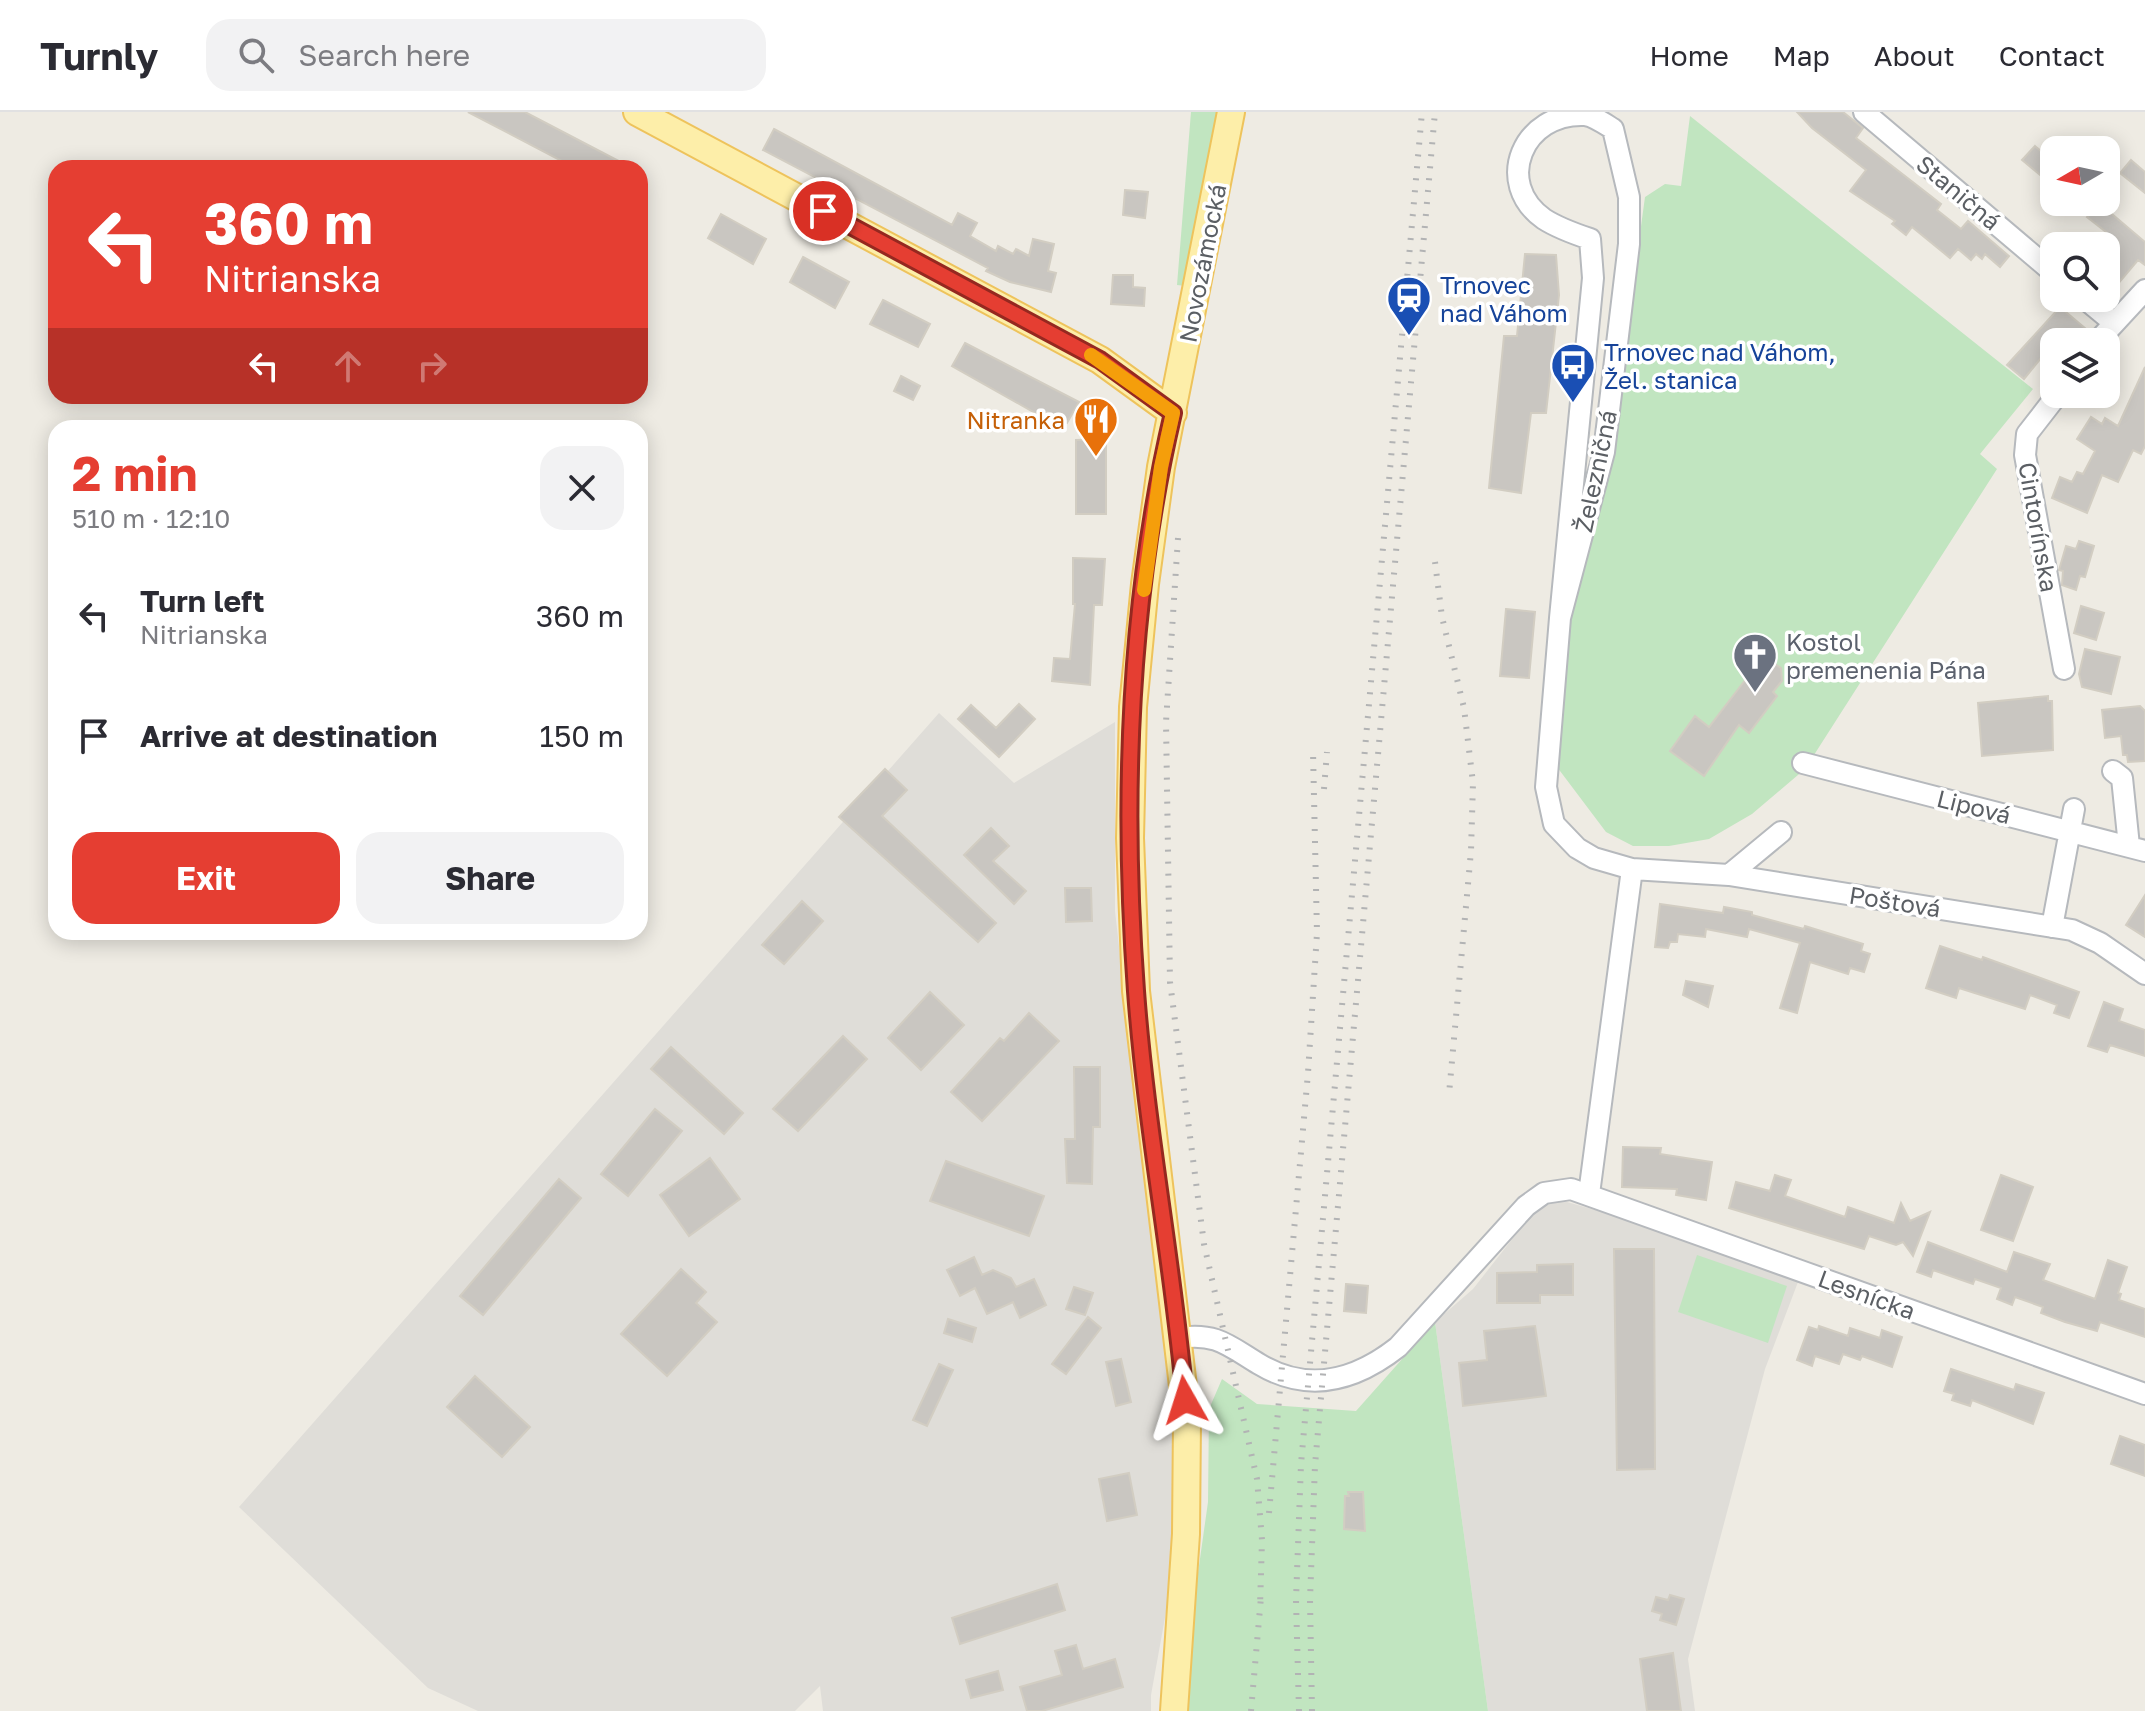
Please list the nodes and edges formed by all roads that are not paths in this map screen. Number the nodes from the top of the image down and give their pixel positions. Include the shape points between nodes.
1 (1231, 112) edge
2 (1597, 112) edge
3 (1864, 112) edge
4 (654, 116) edge
5 (1613, 129) junction
6 (2040, 261) edge
7 (2145, 290) edge
8 (2101, 312) edge
9 (2113, 322) junction
10 (2108, 328) edge
11 (2047, 408) edge
12 (1173, 413) junction
13 (1560, 618) junction
14 (2064, 669) dead end
15 (1803, 763) dead end
16 (2113, 771) dead end
17 (2074, 809) dead end
18 (2072, 831) junction
19 (1781, 832) dead end
20 (2137, 848) edge
21 (1632, 869) junction
22 (1729, 875) junction
23 (2052, 927) junction
24 (2145, 974) edge
25 (1589, 1194) junction
26 (1179, 1338) junction
27 (2145, 1394) edge
28 (1174, 1711) edge

1 - 12 main road, Novozámocká
2 - 5 street
3 - 6 street, Staničná
4 - 12 main road via 1100,360
5 - 13 street, Železničná via 1629,197 1629,244 1604,452
5 - 13 street, Železničná via 1587,115 1563,115 1538,126 1521,148 1516,173 1542,218 1590,239 1593,278
7 - 9 street
8 - 9 street
9 - 10 street
11 - 14 street, Cintorínska via 2027,434 2025,455
12 - 26 main road, Novozámocká via 1138,643 1130,838 1140,1037
13 - 21 street, Železničná via 1548,806 1554,824 1577,848
15 - 18 street, Lipová
16 - 20 street via 2122,778
17 - 18 street
18 - 20 street, Lipová
18 - 23 street
19 - 22 street
21 - 22 street, Poštová
21 - 25 street
22 - 23 street, Poštová
23 - 24 street, Poštová via 2089,936
25 - 26 street, Lesnícka via 1571,1189 1544,1193 1526,1206 1398,1347 1346,1378 1296,1379 1214,1339
25 - 27 street, Lesnícka
26 - 28 main road, Novozámocká via 1188,1453

